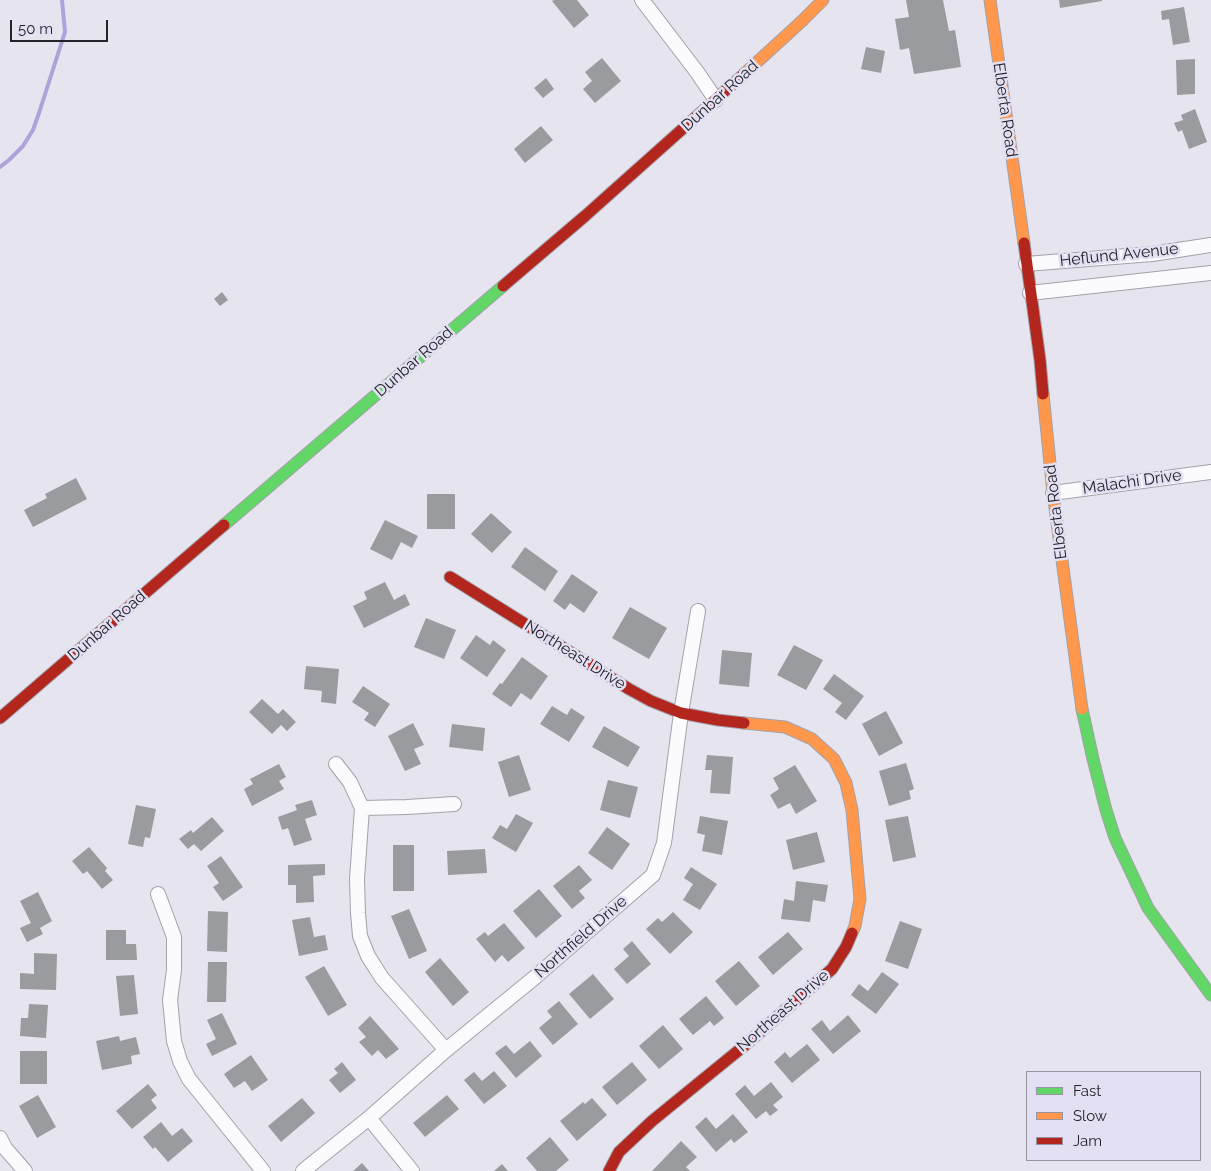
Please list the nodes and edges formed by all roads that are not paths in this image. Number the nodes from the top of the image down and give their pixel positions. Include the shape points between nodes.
1 (642, 0) edge
2 (823, 0) edge
3 (990, 0) edge
4 (716, 100) junction
5 (1211, 245) edge
6 (1026, 264) junction
7 (1211, 274) edge
8 (1030, 293) junction
9 (1211, 472) edge
10 (1053, 493) junction
11 (450, 577) dead end
12 (698, 611) dead end
13 (681, 713) junction
14 (0, 718) edge
15 (336, 764) dead end
16 (454, 804) dead end
17 (362, 808) junction
18 (158, 894) dead end
19 (1211, 995) edge
20 (446, 1050) junction
21 (368, 1118) junction
22 (0, 1138) edge
23 (25, 1171) edge
24 (263, 1171) edge
25 (303, 1171) edge
26 (412, 1171) edge
27 (609, 1171) edge

1 - 4 street
2 - 4 street, Dunbar Road
3 - 6 street, Elberta Road
4 - 14 street, Dunbar Road
5 - 6 street, Heflund Avenue via 1152,254
6 - 8 street, Elberta Road
7 - 8 street, Heflund Avenue
8 - 10 street, Elberta Road
9 - 10 street, Malachi Drive
10 - 19 street, Elberta Road via 1081,702 1106,810 1148,908
11 - 13 street, Northeast Drive via 629,689
12 - 13 street, Northfield Drive
13 - 20 street, Northfield Drive via 664,842 653,874
13 - 27 street, Northeast Drive via 785,727 812,739 834,759 846,783 852,810 860,899 855,926 832,969 652,1122 619,1152
15 - 17 street via 350,782
16 - 17 street
17 - 20 street via 357,879 360,936 382,978
18 - 24 street via 174,937 170,1000 174,1041 180,1060 189,1079
20 - 21 street, Northfield Drive
21 - 25 street, Northfield Drive
21 - 26 street
22 - 23 street

